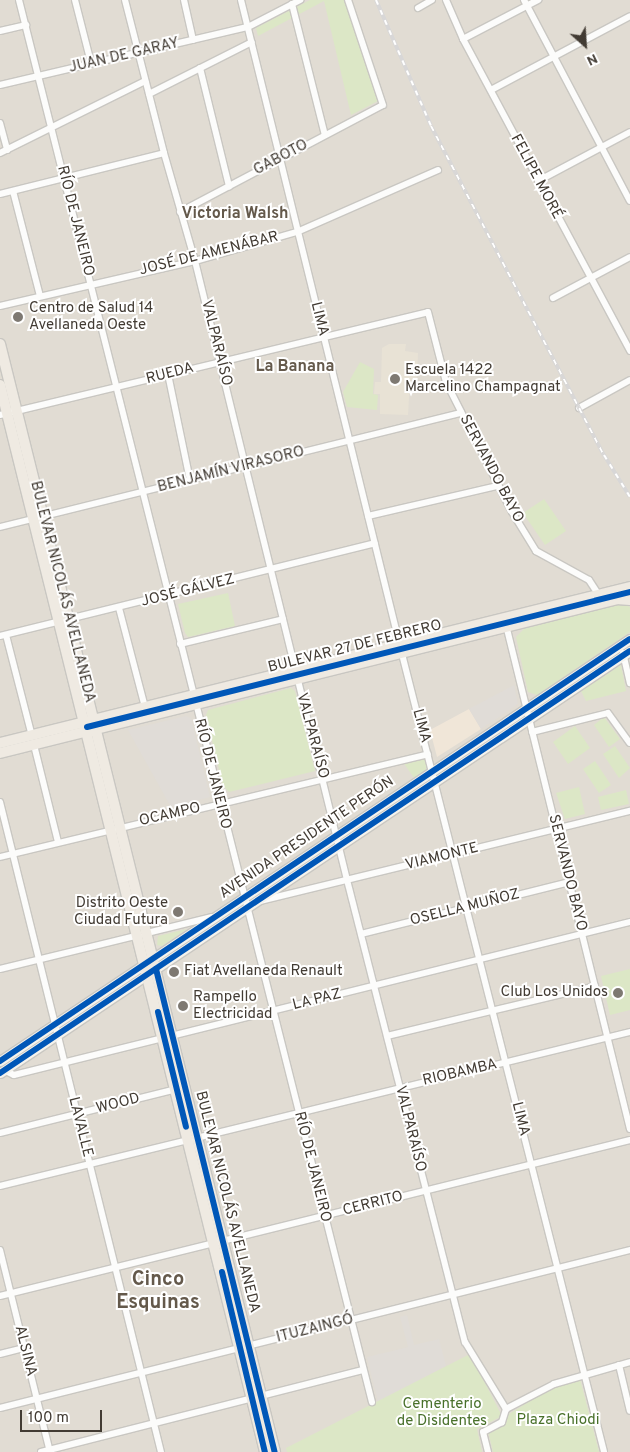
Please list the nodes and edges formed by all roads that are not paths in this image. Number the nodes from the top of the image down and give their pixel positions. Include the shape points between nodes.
1 (19, 0) edge
2 (75, 0) edge
3 (125, 0) edge
4 (184, 0) edge
5 (241, 0) edge
6 (300, 0) edge
7 (348, 0) edge
8 (432, 0) edge
9 (446, 0) edge
10 (538, 0) edge
11 (526, 3) edge
12 (292, 4) junction
13 (418, 8) dead end
14 (630, 16) edge
15 (26, 25) junction
16 (248, 27) junction
17 (0, 31) edge
18 (464, 39) junction
19 (193, 40) junction
20 (252, 42) junction
21 (138, 52) junction
22 (554, 56) junction
23 (91, 64) junction
24 (200, 68) junction
25 (38, 76) junction
26 (145, 80) junction
27 (0, 85) edge
28 (490, 90) junction
29 (149, 94) junction
30 (0, 124) edge
31 (52, 127) junction
32 (630, 132) edge
33 (325, 135) junction
34 (602, 147) junction
35 (3, 151) edge
36 (164, 153) junction
37 (280, 159) junction
38 (438, 170) dead end
39 (64, 178) junction
40 (538, 181) junction
41 (229, 186) junction
42 (13, 191) junction
43 (0, 194) edge
44 (630, 201) edge
45 (180, 212) junction
46 (297, 232) junction
47 (630, 257) edge
48 (195, 261) junction
49 (590, 279) junction
50 (90, 284) junction
51 (40, 296) junction
52 (553, 298) dead end
53 (0, 306) edge
54 (428, 312) joint
55 (324, 337) junction
56 (0, 344) edge
57 (630, 351) edge
58 (220, 362) junction
59 (168, 374) junction
60 (630, 380) edge
61 (0, 385) edge
62 (117, 387) junction
63 (579, 408) dead end
64 (8, 413) edge
65 (461, 413) junction
66 (349, 440) junction
67 (246, 466) junction
68 (190, 480) junction
69 (497, 486) junction
70 (142, 492) junction
71 (368, 516) junction
72 (39, 517) junction
73 (0, 527) edge
74 (375, 543) junction
75 (272, 571) junction
76 (630, 587) edge
77 (598, 594) junction
78 (168, 595) junction
79 (630, 600) edge
80 (119, 608) junction
81 (504, 617) junction
82 (283, 619) junction
83 (65, 621) junction
84 (507, 628) junction
85 (3, 636) edge
86 (630, 638) edge
87 (180, 644) junction
88 (620, 645) junction
89 (401, 649) junction
90 (627, 654) edge
91 (296, 675) junction
92 (630, 683) edge
93 (194, 700) junction
94 (145, 707) junction
95 (526, 708) junction
96 (528, 719) junction
97 (91, 726) junction
98 (532, 732) junction
99 (33, 740) junction
100 (630, 743) edge
101 (0, 744) edge
102 (0, 753) edge
103 (428, 754) junction
104 (432, 770) junction
105 (323, 779) junction
106 (435, 780) junction
107 (0, 802) edge
108 (219, 803) junction
109 (630, 811) edge
110 (116, 827) junction
111 (556, 829) junction
112 (337, 832) junction
113 (58, 842) junction
114 (340, 844) junction
115 (13, 853) junction
116 (453, 854) junction
117 (0, 856) edge
118 (347, 880) junction
119 (569, 882) junction
120 (243, 897) junction
121 (250, 906) junction
122 (467, 908) junction
123 (213, 917) junction
124 (630, 922) edge
125 (143, 934) junction
126 (361, 934) junction
127 (582, 934) junction
128 (39, 959) junction
129 (149, 960) junction
130 (480, 960) junction
131 (0, 968) edge
132 (152, 971) junction
133 (374, 986) junction
134 (595, 986) junction
135 (492, 1010) junction
136 (272, 1011) junction
137 (55, 1024) junction
138 (630, 1032) edge
139 (58, 1034) junction
140 (387, 1036) junction
141 (168, 1037) junction
142 (608, 1038) junction
143 (0, 1060) edge
144 (64, 1062) junction
145 (506, 1062) junction
146 (2, 1072) edge
147 (400, 1087) junction
148 (177, 1089) junction
149 (297, 1112) junction
150 (77, 1114) junction
151 (628, 1115) edge
152 (630, 1129) edge
153 (0, 1133) edge
154 (194, 1138) junction
155 (630, 1140) edge
156 (90, 1165) junction
157 (532, 1165) junction
158 (0, 1186) edge
159 (426, 1191) junction
160 (324, 1216) junction
161 (220, 1242) junction
162 (0, 1250) edge
163 (630, 1250) edge
164 (115, 1268) junction
165 (558, 1268) junction
166 (11, 1294) junction
167 (453, 1295) junction
168 (0, 1296) edge
169 (350, 1320) junction
170 (245, 1347) junction
171 (24, 1348) junction
172 (0, 1354) edge
173 (630, 1362) edge
174 (619, 1365) junction
175 (363, 1370) junction
176 (141, 1373) junction
177 (584, 1374) junction
178 (257, 1397) junction
179 (37, 1399) junction
180 (372, 1402) dead end
181 (0, 1408) edge
182 (506, 1409) junction
183 (630, 1410) edge
184 (154, 1424) junction
185 (50, 1451) edge
186 (268, 1451) edge
187 (41, 1452) edge
188 (161, 1452) edge
189 (488, 1452) edge
190 (604, 1452) edge

1 - 15 street, RÍO DE JANEIRO
2 - 23 street
3 - 21 street, VALPARAÍSO
4 - 19 street
5 - 16 street, LIMA
6 - 12 street, JUAN DE GARAY
7 - 33 street, GABOTO via 383,105
8 - 13 street
9 - 18 street, FELIPE MORÉ
10 - 11 street
11 - 18 street
11 - 22 street
12 - 16 street, JUAN DE GARAY
12 - 33 street
14 - 22 street
15 - 17 street
15 - 25 street, RÍO DE JANEIRO
16 - 19 street, JUAN DE GARAY
16 - 20 street, LIMA
18 - 28 street, FELIPE MORÉ
19 - 21 street, JUAN DE GARAY
20 - 24 street
20 - 37 street, LIMA
21 - 23 street, JUAN DE GARAY
21 - 26 street, VALPARAÍSO
22 - 28 street
22 - 34 street
23 - 25 street, JUAN DE GARAY
24 - 29 street
24 - 41 street
25 - 27 street, JUAN DE GARAY
25 - 31 street, RÍO DE JANEIRO
26 - 29 street, VALPARAÍSO
26 - 31 street
28 - 40 street, FELIPE MORÉ
29 - 36 street, VALPARAÍSO
30 - 35 street
31 - 35 street
31 - 39 street, RÍO DE JANEIRO
32 - 34 street
33 - 37 street, GABOTO
34 - 40 street
34 - 44 street
36 - 39 street
36 - 45 street, VALPARAÍSO
37 - 41 street, GABOTO
37 - 46 street, LIMA
38 - 46 street, JOSÉ DE AMENÁBAR
39 - 42 street
39 - 50 street, RÍO DE JANEIRO
40 - 49 street, FELIPE MORÉ
41 - 45 street, GABOTO
42 - 43 street
42 - 51 street
45 - 48 street, VALPARAÍSO
46 - 48 street, JOSÉ DE AMENÁBAR
46 - 55 street, LIMA
47 - 49 street
48 - 50 street, JOSÉ DE AMENÁBAR
48 - 58 street, VALPARAÍSO
49 - 52 street
49 - 57 street, FELIPE MORÉ
50 - 51 street, JOSÉ DE AMENÁBAR
50 - 62 street, RÍO DE JANEIRO
51 - 53 street, JOSÉ DE AMENÁBAR
54 - 55 street, RUEDA
54 - 65 street, SERVANDO BAYO via 446,382
55 - 58 street, RUEDA
55 - 66 street, LIMA
56 - 64 main road, BULEVAR NICOLÁS AVELLANEDA
58 - 59 street, RUEDA
58 - 67 street, VALPARAÍSO
59 - 62 street, RUEDA
59 - 68 street
60 - 63 street
61 - 64 main road, BULEVAR NICOLÁS AVELLANEDA
62 - 64 street, RUEDA
62 - 70 street, RÍO DE JANEIRO
64 - 72 main road, BULEVAR NICOLÁS AVELLANEDA
65 - 66 street, BENJAMÍN VIRASORO
65 - 69 street, SERVANDO BAYO
66 - 67 street, BENJAMÍN VIRASORO
66 - 71 street, LIMA
67 - 68 street, BENJAMÍN VIRASORO
67 - 75 street, VALPARAÍSO
68 - 70 street, BENJAMÍN VIRASORO
69 - 71 street
69 - 77 street, SERVANDO BAYO via 536,551 589,580
70 - 72 street, BENJAMÍN VIRASORO
70 - 78 street, RÍO DE JANEIRO
71 - 74 street, LIMA
72 - 73 street, BENJAMÍN VIRASORO
72 - 83 main road, BULEVAR NICOLÁS AVELLANEDA
74 - 75 street, JOSÉ GÁLVEZ
74 - 89 street, LIMA
75 - 78 street, JOSÉ GÁLVEZ
75 - 82 street, VALPARAÍSO
76 - 77 main road, BULEVAR 27 DE FEBRERO
77 - 81 main road, BULEVAR 27 DE FEBRERO
78 - 80 street, JOSÉ GÁLVEZ
78 - 87 street, RÍO DE JANEIRO
79 - 84 main road, BULEVAR 27 DE FEBRERO via 617,599
80 - 83 street, JOSÉ GÁLVEZ
80 - 94 street
81 - 84 street, SERVANDO BAYO
81 - 89 main road, BULEVAR 27 DE FEBRERO
82 - 87 street
82 - 91 street, VALPARAÍSO
83 - 85 street, JOSÉ GÁLVEZ
83 - 97 main road, BULEVAR NICOLÁS AVELLANEDA
84 - 89 main road, BULEVAR 27 DE FEBRERO
84 - 95 street, SERVANDO BAYO
85 - 99 street
86 - 88 main road, AVENIDA PRESIDENTE PERÓN
87 - 93 street, RÍO DE JANEIRO
88 - 90 street
88 - 95 main road, AVENIDA PRESIDENTE PERÓN
89 - 91 main road, BULEVAR 27 DE FEBRERO
89 - 103 street, LIMA
90 - 92 street
90 - 96 main road, AVENIDA PRESIDENTE PERÓN
91 - 93 main road, BULEVAR 27 DE FEBRERO
91 - 105 street, VALPARAÍSO
93 - 94 main road, BULEVAR 27 DE FEBRERO
93 - 97 main road, BULEVAR 27 DE FEBRERO
93 - 108 street, RÍO DE JANEIRO
94 - 97 main road, BULEVAR 27 DE FEBRERO
95 - 96 street, SERVANDO BAYO
95 - 104 main road, AVENIDA PRESIDENTE PERÓN
96 - 98 street, SERVANDO BAYO
96 - 106 main road, AVENIDA PRESIDENTE PERÓN
97 - 99 main road, BULEVAR 27 DE FEBRERO
97 - 110 main road, BULEVAR NICOLÁS AVELLANEDA
98 - 100 street via 608,713
98 - 111 street, SERVANDO BAYO
99 - 101 main road, BULEVAR 27 DE FEBRERO
99 - 102 main road, BULEVAR 27 DE FEBRERO
99 - 113 street
103 - 104 street, LIMA
103 - 105 street, OCAMPO
104 - 106 street, LIMA
104 - 112 main road, AVENIDA PRESIDENTE PERÓN
105 - 108 street, OCAMPO
105 - 112 street, VALPARAÍSO
106 - 114 main road, AVENIDA PRESIDENTE PERÓN
106 - 116 street, LIMA
107 - 115 street, LAVALLE
108 - 110 street, OCAMPO
108 - 120 street, RÍO DE JANEIRO
109 - 111 street, VIAMONTE
110 - 113 street, OCAMPO
110 - 125 main road, BULEVAR NICOLÁS AVELLANEDA
111 - 116 street, VIAMONTE
111 - 119 street, SERVANDO BAYO
112 - 114 street, VALPARAÍSO
112 - 120 main road, AVENIDA PRESIDENTE PERÓN
113 - 115 street, OCAMPO
114 - 118 street, VALPARAÍSO
114 - 121 main road, AVENIDA PRESIDENTE PERÓN
115 - 117 street, OCAMPO
115 - 128 street, LAVALLE
116 - 118 street, VIAMONTE
116 - 122 street, LIMA
118 - 121 street, VIAMONTE
118 - 126 street, VALPARAÍSO
119 - 122 street, OSELLA MUÑOZ
119 - 127 street, SERVANDO BAYO
120 - 121 street, RÍO DE JANEIRO
120 - 123 main road, AVENIDA PRESIDENTE PERÓN
121 - 132 main road, AVENIDA PRESIDENTE PERÓN
121 - 136 street, RÍO DE JANEIRO
122 - 126 street, OSELLA MUÑOZ
122 - 130 street, LIMA
123 - 125 street
123 - 129 main road, AVENIDA PRESIDENTE PERÓN
124 - 127 street, LA PAZ
125 - 128 street
125 - 129 main road, BULEVAR NICOLÁS AVELLANEDA
126 - 133 street, VALPARAÍSO
127 - 130 street, LA PAZ
127 - 134 street, SERVANDO BAYO
128 - 131 street
128 - 137 street, LAVALLE
129 - 132 main road, BULEVAR NICOLÁS AVELLANEDA
129 - 137 main road, AVENIDA PRESIDENTE PERÓN
130 - 133 street, LA PAZ
130 - 135 street, LIMA
132 - 139 main road, AVENIDA PRESIDENTE PERÓN
132 - 141 main road, BULEVAR NICOLÁS AVELLANEDA
133 - 136 street, LA PAZ
133 - 140 street, VALPARAÍSO
134 - 135 street
134 - 142 street, SERVANDO BAYO
135 - 140 street
135 - 145 street, LIMA
136 - 141 street, LA PAZ
136 - 149 street, RÍO DE JANEIRO
137 - 139 street, LAVALLE
137 - 143 main road, AVENIDA PRESIDENTE PERÓN
138 - 142 street, RIOBAMBA
139 - 144 street, LAVALLE
139 - 146 main road, AVENIDA PRESIDENTE PERÓN
140 - 147 street, VALPARAÍSO
141 - 144 street, LA PAZ
141 - 148 main road, BULEVAR NICOLÁS AVELLANEDA
141 - 154 main road, BULEVAR NICOLÁS AVELLANEDA
142 - 145 street, RIOBAMBA
142 - 151 street, SERVANDO BAYO
144 - 146 street, LA PAZ via 14,1075
144 - 150 street, LAVALLE
145 - 147 street, RIOBAMBA
145 - 157 street, LIMA
147 - 149 street, RIOBAMBA
147 - 159 street, VALPARAÍSO
148 - 150 street, WOOD
148 - 154 main road, BULEVAR NICOLÁS AVELLANEDA
149 - 154 street, RIOBAMBA
149 - 160 street, RÍO DE JANEIRO
150 - 153 street, WOOD
150 - 156 street, LAVALLE
151 - 152 street, SERVANDO BAYO
154 - 156 street, RIOBAMBA
154 - 161 main road, BULEVAR NICOLÁS AVELLANEDA
155 - 157 street, CERRITO
156 - 158 street, RIOBAMBA
156 - 164 street, LAVALLE
157 - 159 street, CERRITO
157 - 165 street, LIMA
159 - 160 street, CERRITO
159 - 167 street, VALPARAÍSO
160 - 161 street, CERRITO
160 - 169 street, RÍO DE JANEIRO
161 - 164 street, CERRITO
161 - 170 main road, BULEVAR NICOLÁS AVELLANEDA
162 - 166 street, ALSINA
163 - 165 street, ITUZAINGÓ
164 - 166 street, CERRITO
164 - 176 street, LAVALLE
165 - 167 street, ITUZAINGÓ
165 - 177 street, LIMA
166 - 168 street, CERRITO
166 - 171 street, ALSINA
167 - 169 street, ITUZAINGÓ
167 - 182 street, VALPARAÍSO via 465,1342
169 - 170 street, ITUZAINGÓ
169 - 175 street, RÍO DE JANEIRO
170 - 176 street, ITUZAINGÓ
170 - 178 main road, BULEVAR NICOLÁS AVELLANEDA
171 - 172 street
171 - 179 street, ALSINA
173 - 174 street
174 - 177 street
174 - 183 street
175 - 178 street
175 - 180 street, RÍO DE JANEIRO
176 - 179 street, ITUZAINGÓ
176 - 184 street, LAVALLE
177 - 182 street via 554,1384
177 - 190 street, LIMA
178 - 184 street
178 - 186 main road, BULEVAR NICOLÁS AVELLANEDA
179 - 181 street, ITUZAINGÓ
179 - 185 street, ALSINA
182 - 189 street via 502,1422 483,1432
184 - 185 street
184 - 188 street, LAVALLE
185 - 187 street

